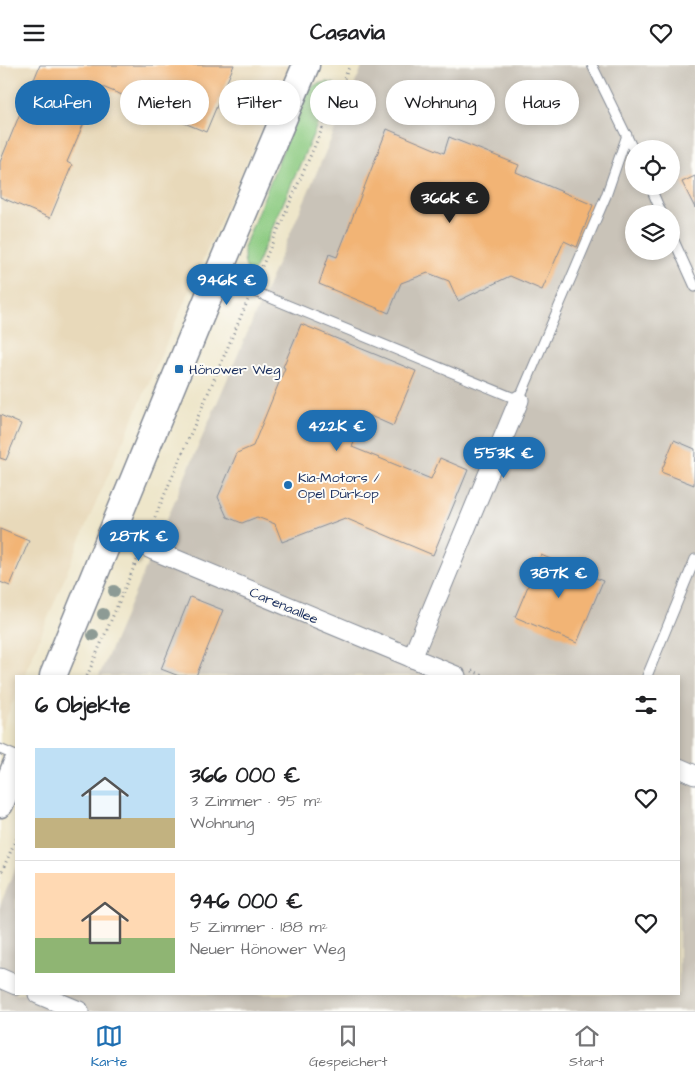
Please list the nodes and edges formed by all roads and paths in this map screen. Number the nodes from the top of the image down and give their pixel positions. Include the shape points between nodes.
1 (306, 65) edge
2 (350, 65) edge
3 (592, 65) edge
4 (627, 135) junction
5 (629, 140) edge
6 (680, 254) edge
7 (217, 276) junction
8 (695, 287) edge
9 (252, 290) junction
10 (519, 400) junction
11 (112, 531) junction
12 (143, 546) junction
13 (695, 559) edge
14 (412, 658) junction
15 (53, 675) edge
16 (86, 675) edge
17 (454, 675) edge
18 (647, 675) edge
19 (0, 749) edge
20 (15, 756) edge
21 (15, 767) edge
22 (680, 768) edge
23 (695, 775) edge
24 (0, 804) edge
25 (15, 841) edge
26 (0, 876) edge
27 (0, 978) edge
28 (15, 985) edge
29 (40, 995) edge
30 (79, 1011) edge

1 - 7 main road
2 - 9 path
3 - 4 lane
4 - 5 lane
4 - 10 lane via 606,196
6 - 8 lane
7 - 9 lane
7 - 11 main road
9 - 10 lane
9 - 12 path
10 - 14 street
11 - 12 street, Carenaallee
11 - 15 main road
12 - 14 street, Carenaallee
12 - 16 path
13 - 18 lane
14 - 17 street, Carenaallee
19 - 20 lane
21 - 24 main road
22 - 23 street
25 - 26 path
27 - 28 street
29 - 30 street

